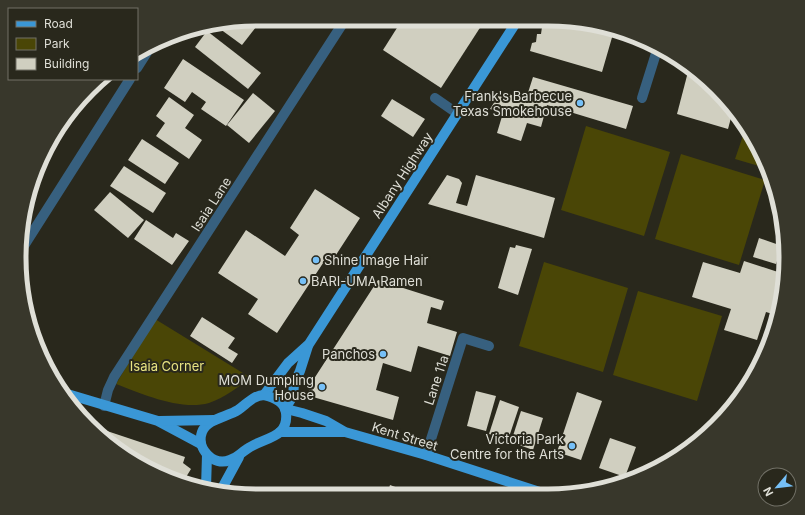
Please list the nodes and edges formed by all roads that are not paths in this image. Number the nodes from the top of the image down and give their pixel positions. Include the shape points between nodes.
1 (341, 26) edge
2 (514, 26) edge
3 (656, 53) edge
4 (145, 55) edge
5 (138, 66) edge
6 (129, 80) edge
7 (434, 98) dead end
8 (642, 98) dead end
9 (458, 114) junction
10 (26, 243) edge
11 (309, 344) junction
12 (489, 346) dead end
13 (264, 395) junction
14 (72, 396) edge
15 (104, 406) junction
16 (286, 409) junction
17 (214, 420) junction
18 (158, 421) junction
19 (280, 432) junction
20 (345, 432) junction
21 (201, 444) junction
22 (207, 455) junction
23 (426, 455) junction
24 (239, 457) junction
25 (206, 483) edge
26 (223, 486) edge
27 (531, 489) edge

1 - 15 street, Isaia Lane via 114,377
2 - 9 main road, Albany Highway
3 - 8 street
4 - 5 street
6 - 10 street
7 - 9 street
9 - 11 main road, Albany Highway
11 - 13 main road, Albany Highway via 288,364
11 - 16 main road, Albany Highway via 294,384 293,396
12 - 23 street, Lane 11a via 463,338
13 - 16 main road via 279,401
13 - 17 main road via 248,400 239,409
14 - 15 main road
15 - 18 main road
16 - 19 main road, Albany Highway via 284,428
16 - 20 main road, Kent Street via 326,420
17 - 18 main road
17 - 21 main road via 206,425 202,432
18 - 21 main road
19 - 20 main road, Kent Street
19 - 24 main road via 247,449
20 - 23 main road, Kent Street
21 - 22 main road
22 - 24 main road via 226,462
22 - 25 main road
23 - 27 main road, Kent Street
24 - 26 main road

